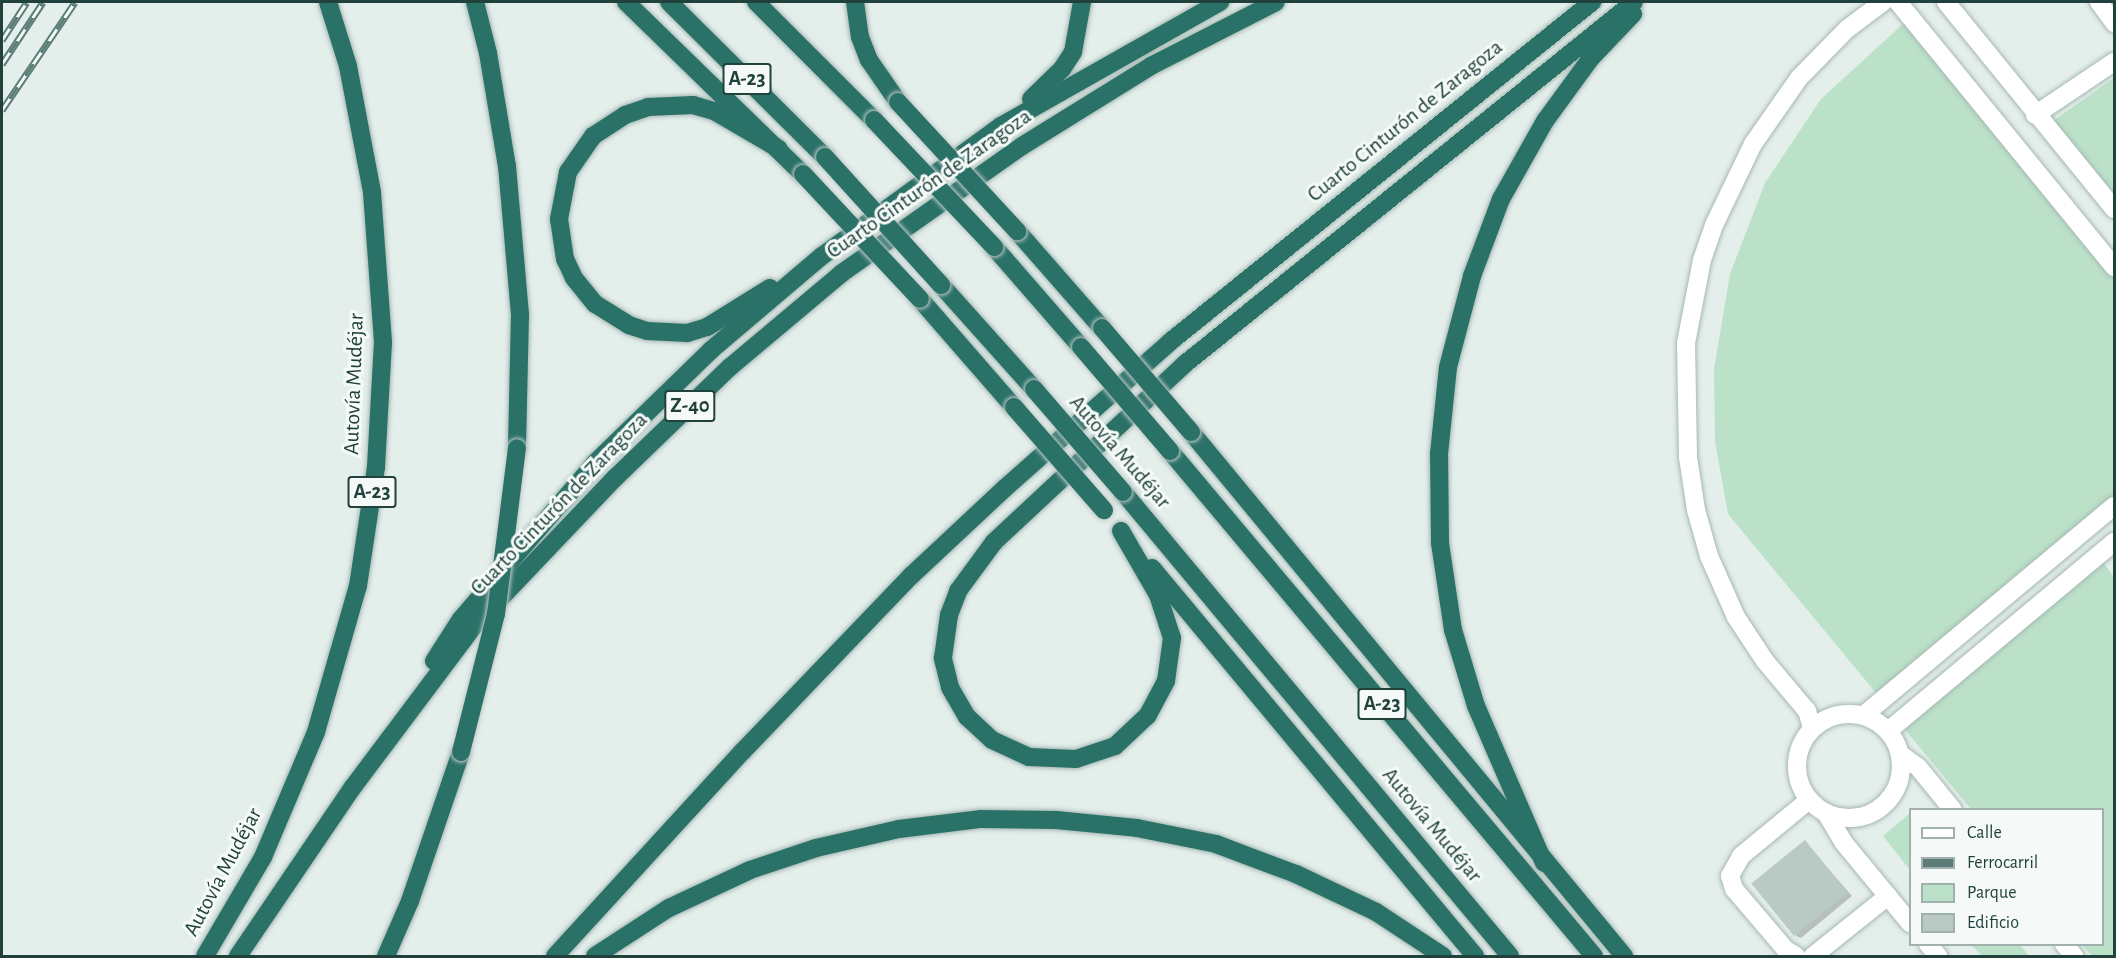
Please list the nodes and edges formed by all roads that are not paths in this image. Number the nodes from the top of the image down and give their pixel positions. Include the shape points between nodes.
1 (328, 2) edge
2 (475, 2) edge
3 (626, 2) edge
4 (669, 2) edge
5 (756, 2) edge
6 (855, 2) edge
7 (1082, 2) edge
8 (1220, 2) edge
9 (1276, 2) edge
10 (1592, 2) edge
11 (1634, 2) edge
12 (1645, 2) edge
13 (1883, 2) edge
14 (1898, 2) edge
15 (1946, 2) edge
16 (2099, 2) edge
17 (2115, 24) edge
18 (2115, 62) edge
19 (2035, 115) junction
20 (1001, 126) junction
21 (779, 149) junction
22 (2115, 209) edge
23 (822, 256) junction
24 (2115, 267) edge
25 (2115, 506) edge
26 (2088, 528) junction
27 (1121, 531) junction
28 (2112, 551) edge
29 (1864, 715) junction
30 (1812, 728) junction
31 (1888, 730) junction
32 (1900, 754) junction
33 (353, 787) junction
34 (1809, 800) junction
35 (1951, 808) edge
36 (1826, 813) junction
37 (1545, 863) junction
38 (1888, 896) junction
39 (1909, 922) edge
40 (206, 957) edge
41 (238, 957) edge
42 (386, 957) edge
43 (555, 957) edge
44 (595, 957) edge
45 (1443, 957) edge
46 (1475, 957) edge
47 (1509, 957) edge
48 (1594, 957) edge
49 (1624, 957) edge
50 (1796, 957) edge
51 (1814, 957) edge

1 - 40 highway, Autovía Mudéjar / A-23 via 348,66 372,192 383,342 376,467 358,586 316,732 263,857
2 - 42 highway, bridge via 507,166 520,314 518,448 496,614 462,752 410,901
3 - 21 highway
4 - 47 highway, Autovía Mudéjar / A-23, bridge via 825,157 1034,389
5 - 48 highway, Autovía Mudéjar / A-23, bridge via 994,247
6 - 37 highway, bridge via 860,37 869,60 898,102 1017,231 1191,432
7 - 20 highway via 1078,34 1062,69
8 - 20 highway via 1136,46
9 - 33 highway, Cuarto Cinturón de Zaragoza / Z-40 via 1151,66 1022,146 842,273 738,360 616,477 474,627
10 - 43 highway, Cuarto Cinturón de Zaragoza via 1171,341 1005,488 912,575 743,750
11 - 27 highway via 1186,363 994,542 958,591 949,615 943,658 950,687 967,717 992,740 1029,757 1076,759 1115,746 1147,716 1166,681 1172,638 1158,595
12 - 37 highway via 1591,58 1552,112 1501,199 1472,276 1448,367 1439,454 1440,543 1453,630 1476,706
13 - 30 street via 1847,29 1805,71 1753,144 1715,223 1700,270 1686,343 1688,457 1696,510 1709,556 1741,626 1765,662 1807,711
14 - 24 street
15 - 19 street
16 - 17 street
18 - 19 street
19 - 22 street
20 - 23 highway
21 - 23 highway via 741,124 693,105 648,107 625,115 593,136 568,172 559,219 565,259 585,293 604,311 629,325 668,333 707,327
21 - 27 highway, bridge via 920,299
23 - 33 highway via 711,350 595,463 461,619
25 - 26 street
26 - 28 street
26 - 29 street
27 - 46 highway
28 - 31 street
29 - 30 street via 1841,714
29 - 31 street
30 - 34 street via 1803,740 1797,765
31 - 32 street
32 - 35 street via 1918,768
32 - 36 street via 1899,780 1881,806 1851,818
33 - 41 highway, Cuarto Cinturón de Zaragoza / Z-40
34 - 36 street
34 - 50 street via 1741,856 1730,876 1734,889
36 - 38 street via 1844,843
37 - 49 highway
38 - 39 street
38 - 51 street
44 - 45 highway via 669,908 750,870 816,848 899,829 981,819 1056,820 1137,828 1216,844 1296,874 1376,912

